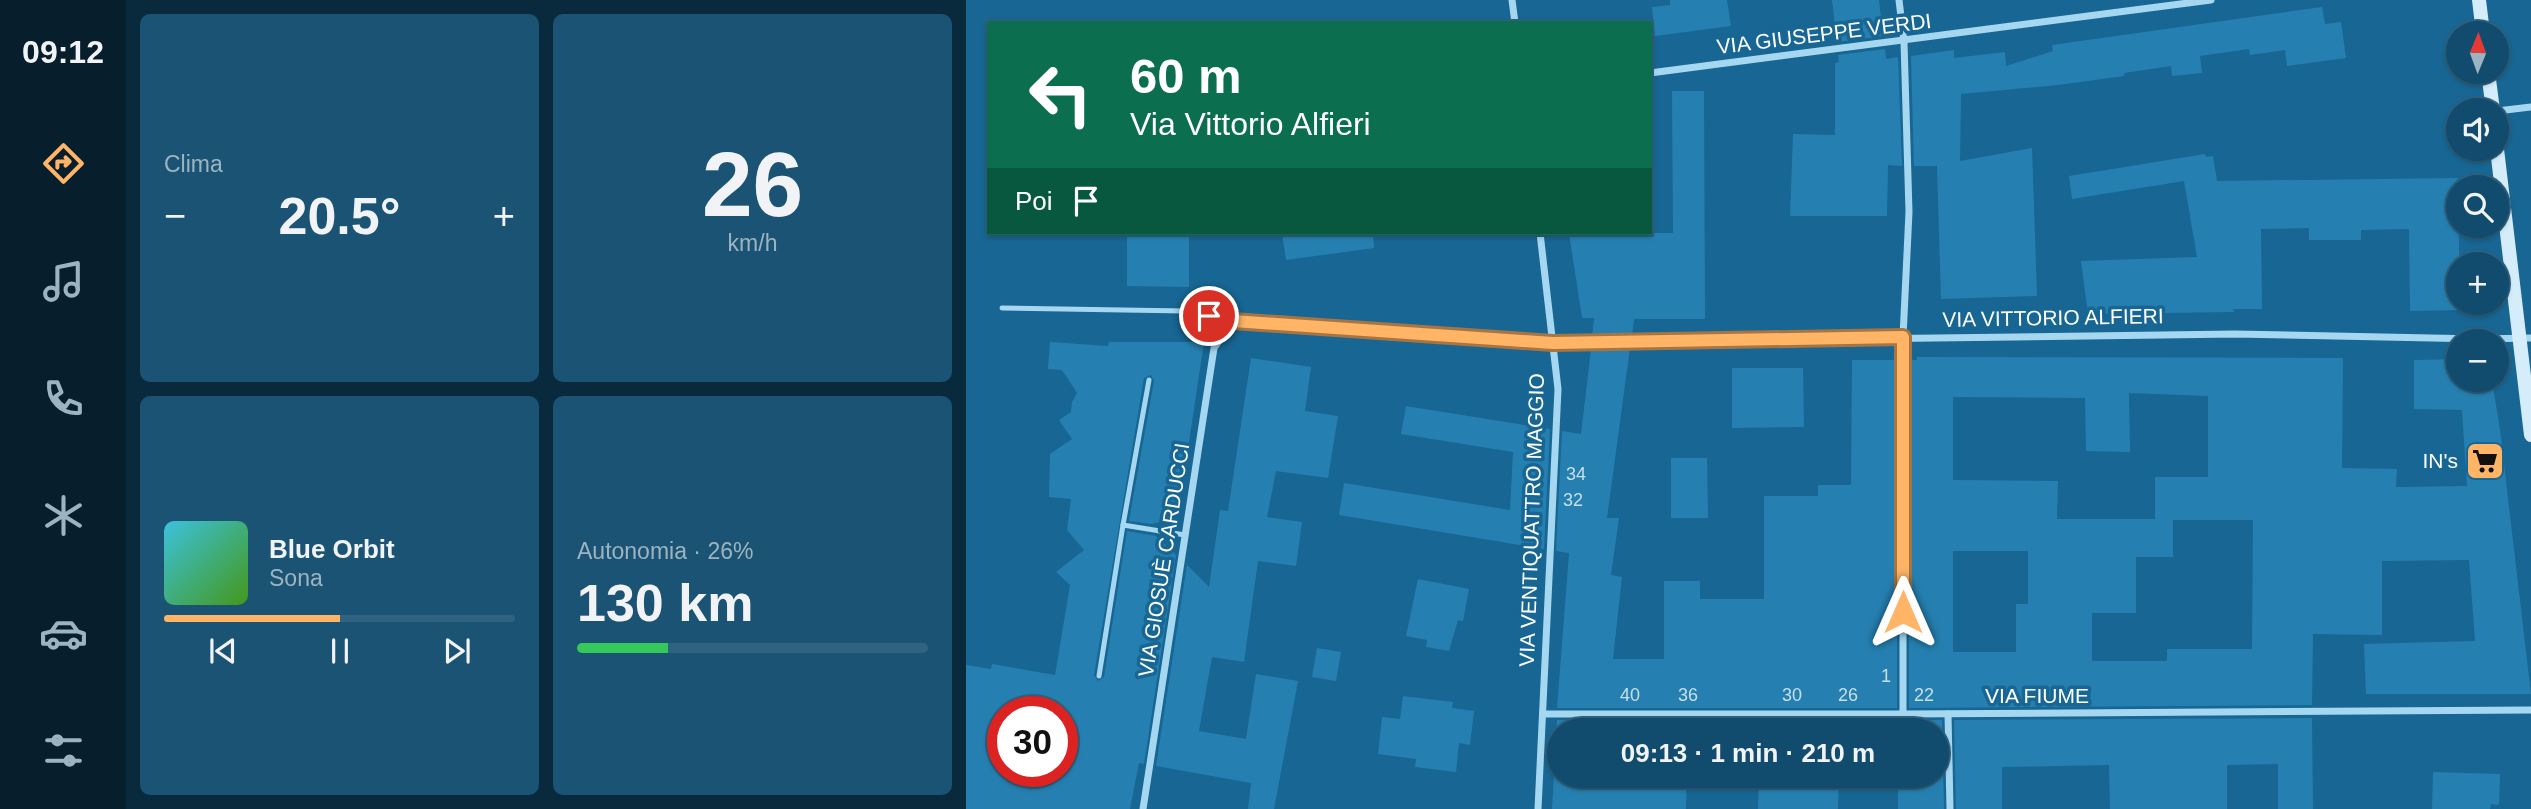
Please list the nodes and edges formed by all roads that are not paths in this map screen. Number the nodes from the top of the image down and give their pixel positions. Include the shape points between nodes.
1 (1512, 0) edge
2 (1899, 0) edge
3 (2211, 0) edge
4 (2479, 0) edge
5 (1515, 21) edge
6 (2482, 21) edge
7 (1904, 42) junction
8 (1652, 73) edge
9 (2531, 107) edge
10 (2509, 109) edge
11 (2499, 161) edge
12 (1540, 235) edge
13 (1002, 308) dead end
14 (1233, 321) junction
15 (1903, 337) junction
16 (2524, 338) edge
17 (1553, 343) junction
18 (1149, 380) dead end
19 (2531, 435) edge
20 (1123, 525) junction
21 (1185, 535) junction
22 (1100, 676) dead end
23 (2531, 710) edge
24 (1543, 714) junction
25 (1903, 714) junction
26 (1948, 714) junction
27 (1143, 809) edge
28 (1538, 809) edge
29 (1950, 809) edge

1 - 5 street
2 - 7 street
3 - 7 street, VIA GIUSEPPE VERDI
4 - 6 street
7 - 8 street, VIA GIUSEPPE VERDI
7 - 15 street via 1909,212
9 - 10 street
11 - 16 street
12 - 17 street, VIA VENTIQUATTRO MAGGIO
13 - 14 lane, VIA VITTORIO ALFIERI via 1185,312
14 - 17 street, VIA VITTORIO ALFIERI
14 - 21 street, VIA GIOSUÈ CARDUCCI via 1214,348
15 - 16 street, VIA VITTORIO ALFIERI via 2235,334
15 - 17 street, VIA VITTORIO ALFIERI
15 - 25 street
16 - 19 street
17 - 24 street, VIA VENTIQUATTRO MAGGIO via 1558,389
18 - 20 lane
20 - 21 lane
20 - 22 lane
21 - 27 street, VIA GIOSUÈ CARDUCCI
23 - 26 street, VIA FIUME
24 - 25 street, VIA FIUME
24 - 28 street, VIA VENTIQUATTRO MAGGIO
25 - 26 street, VIA FIUME
26 - 29 street

